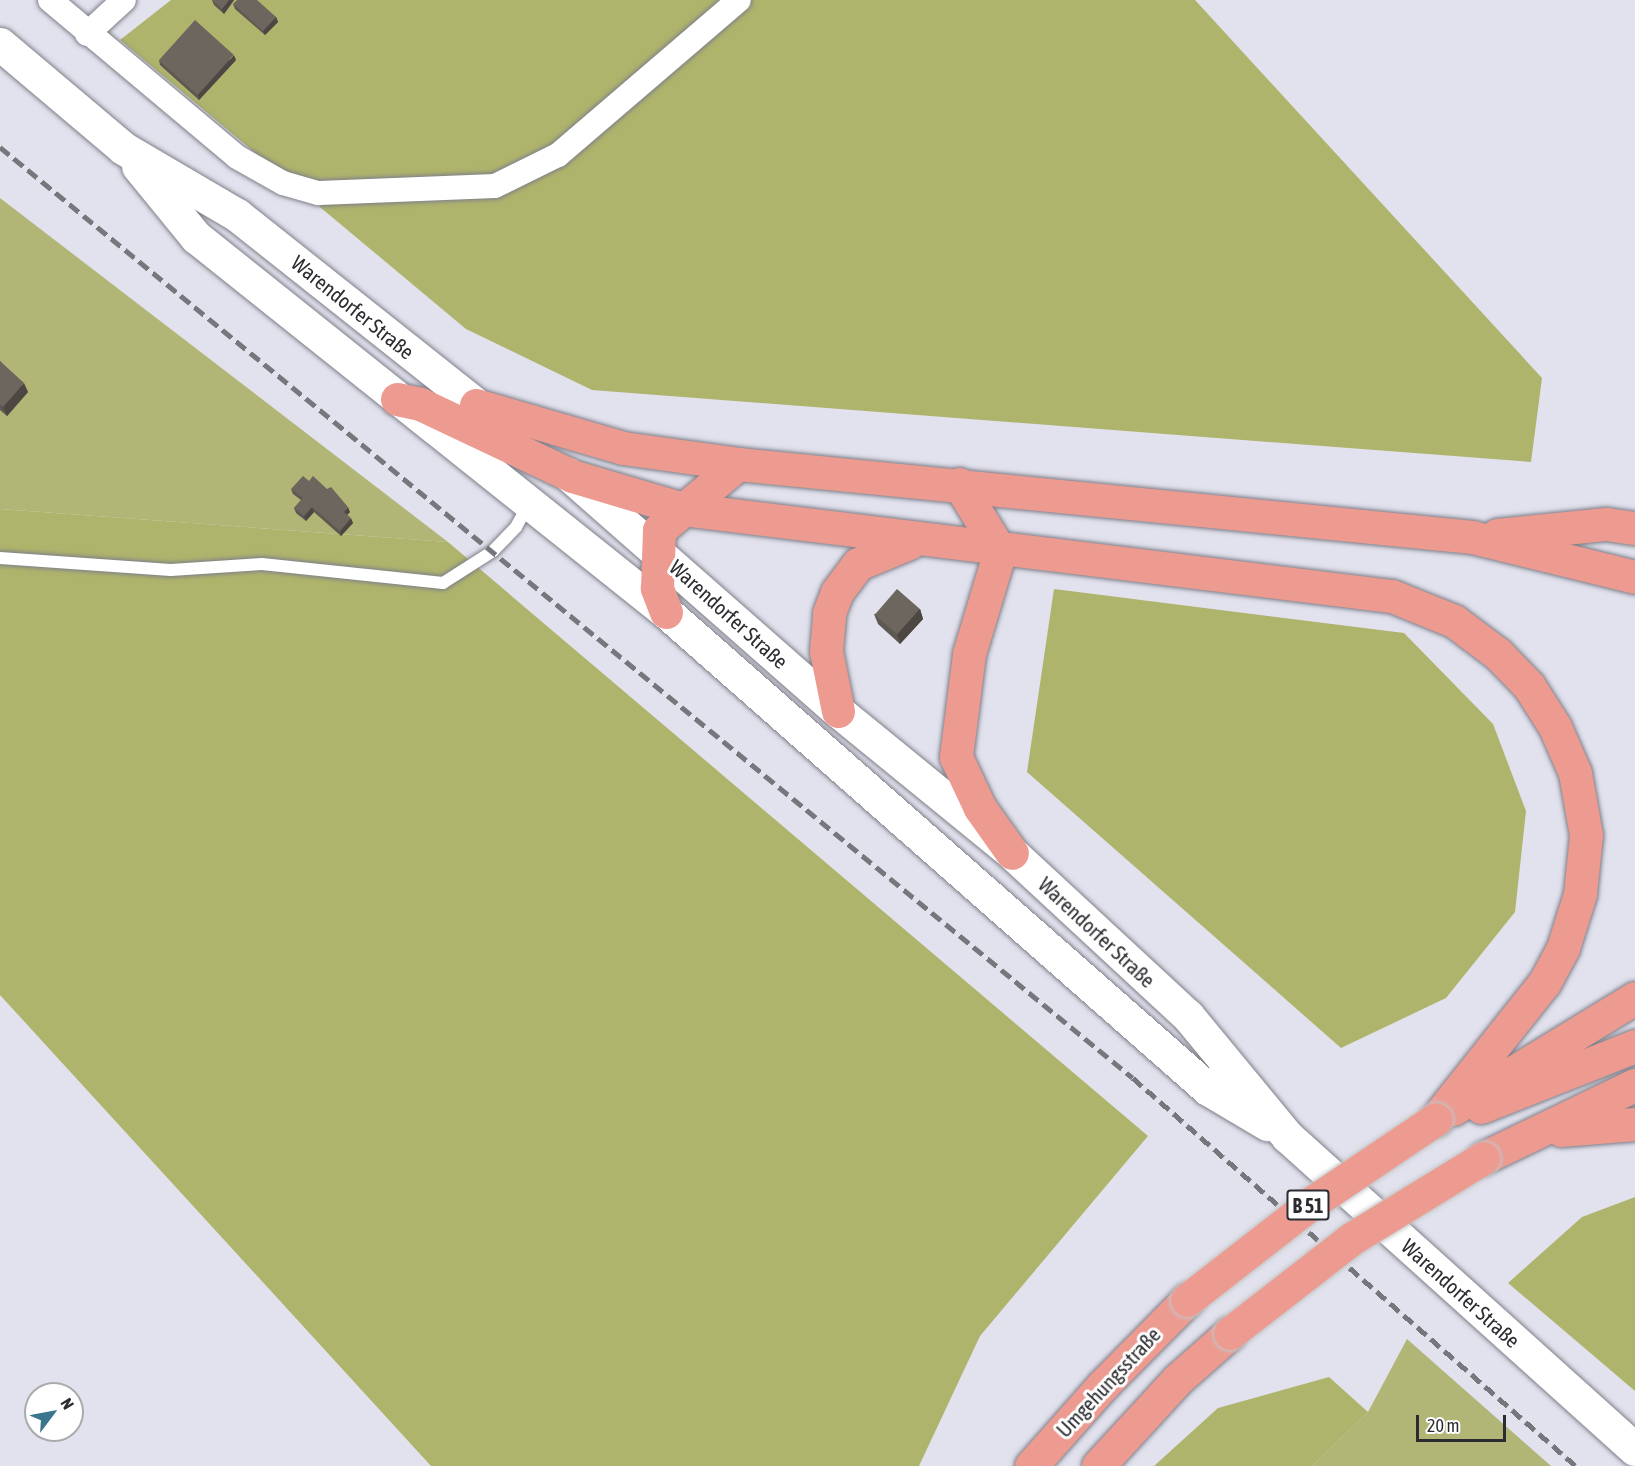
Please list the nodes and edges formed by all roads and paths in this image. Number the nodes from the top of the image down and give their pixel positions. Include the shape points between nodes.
1 (50, 0) edge
2 (124, 0) edge
3 (739, 0) edge
4 (87, 34) junction
5 (0, 44) edge
6 (123, 148) junction
7 (397, 399) junction
8 (476, 405) junction
9 (738, 464) junction
10 (572, 476) junction
11 (959, 484) junction
12 (528, 505) junction
13 (683, 509) junction
14 (1635, 528) edge
15 (1472, 537) junction
16 (914, 541) junction
17 (656, 549) junction
18 (1000, 551) junction
19 (0, 558) edge
20 (1635, 577) edge
21 (666, 612) junction
22 (838, 711) junction
23 (1012, 854) junction
24 (1635, 998) edge
25 (1635, 1046) edge
26 (1635, 1085) edge
27 (1436, 1119) junction
28 (1635, 1124) edge
29 (1538, 1132) junction
30 (1287, 1136) junction
31 (1635, 1449) edge
32 (1031, 1466) edge
33 (1098, 1466) edge

1 - 4 street
2 - 4 street
3 - 4 street via 558,155 495,186 390,192 319,193 283,183 237,157
5 - 6 main road, Warendorfer Straße
6 - 7 main road, Warendorfer Straße via 196,237
6 - 8 main road, Warendorfer Straße via 237,215
7 - 10 highway via 420,404
7 - 12 main road, Warendorfer Straße
8 - 9 highway via 623,448
8 - 10 main road, Warendorfer Straße
9 - 11 highway
9 - 13 highway
10 - 13 highway
10 - 17 main road, Warendorfer Straße
11 - 15 highway
11 - 18 highway
12 - 19 lane via 516,527 493,551 443,583 262,564 171,570
12 - 21 main road, Warendorfer Straße
13 - 16 highway
13 - 17 highway via 659,530
14 - 15 highway via 1606,524
15 - 20 highway
16 - 18 highway
16 - 22 highway via 858,564 837,592 829,613 826,651
17 - 21 highway via 657,588
17 - 22 main road, Warendorfer Straße
18 - 23 highway via 969,654 956,757 981,808
18 - 27 highway via 1392,596 1454,621 1498,654 1529,686 1555,727 1575,773 1586,835 1580,894 1563,948 1544,983
21 - 30 main road, Warendorfer Straße via 1208,1089
22 - 23 main road, Warendorfer Straße
23 - 30 main road, Warendorfer Straße via 1188,1016
24 - 27 highway
25 - 27 highway, B 51 via 1504,1101
26 - 29 highway, B 51
27 - 32 highway, Umgehungsstraße / B 51, bridge via 1313,1202 1187,1300 1103,1385
28 - 29 highway
29 - 33 highway, B 51, bridge via 1483,1158 1351,1239 1230,1333 1178,1379
30 - 31 main road, Warendorfer Straße

